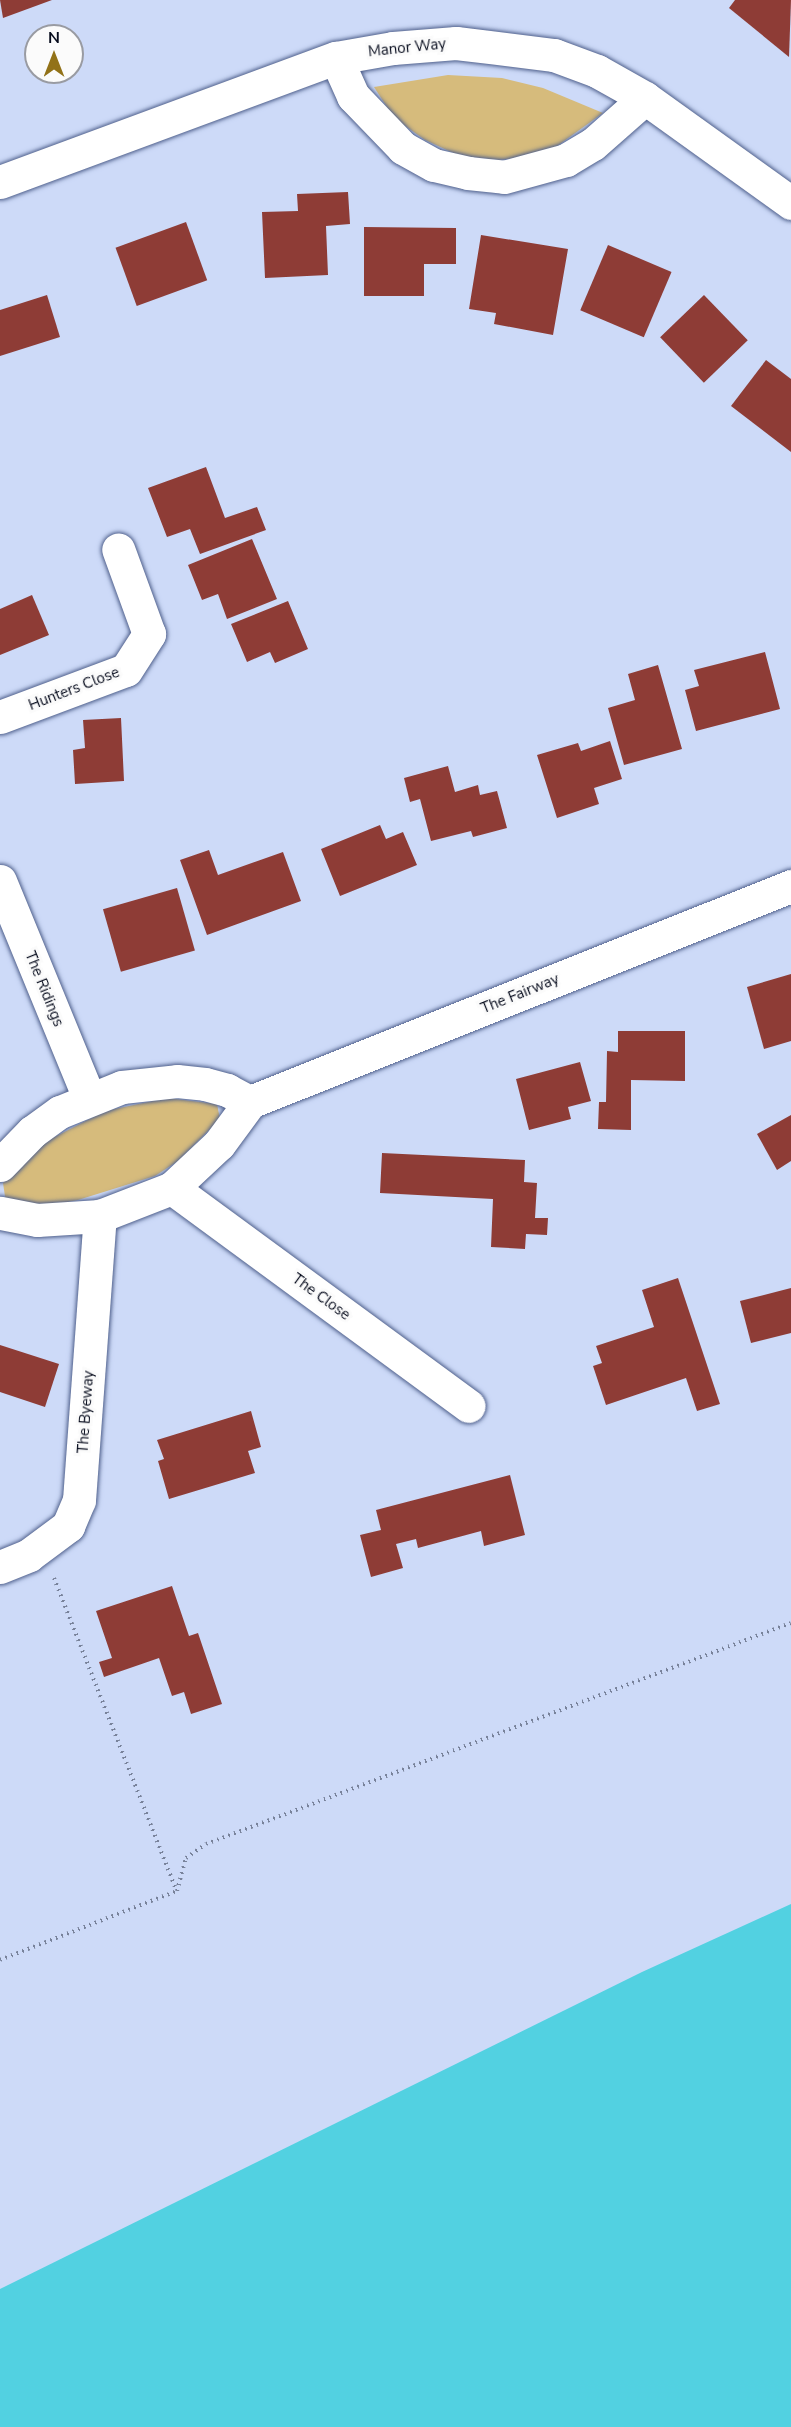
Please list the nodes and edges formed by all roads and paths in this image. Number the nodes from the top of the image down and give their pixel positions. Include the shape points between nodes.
1 (336, 58) junction
2 (645, 98) junction
3 (0, 182) edge
4 (791, 203) edge
5 (118, 549) dead end
6 (0, 717) edge
7 (0, 881) edge
8 (791, 886) edge
9 (88, 1098) junction
10 (250, 1102) junction
11 (0, 1165) edge
12 (172, 1188) junction
13 (0, 1213) edge
14 (100, 1216) junction
15 (469, 1406) dead end
16 (42, 1547) junction
17 (0, 1567) edge
18 (791, 1623) edge
19 (177, 1891) junction
20 (0, 1960) edge

1 - 2 street, Manor Way via 456,43 502,46 554,55 597,72
1 - 2 street via 353,96 403,148 434,165 468,174 504,177 566,160 593,144
1 - 3 street, Manor Way
2 - 4 street, Manor Way
5 - 6 street, Hunters Close via 149,634 126,670
7 - 9 street, The Ridings
8 - 10 street, The Fairway
9 - 10 street via 122,1087 177,1081 227,1090
9 - 11 street via 32,1132
10 - 12 street via 219,1144
12 - 14 street
12 - 15 street, The Close
13 - 14 street via 37,1220
14 - 16 street, The Byeway via 79,1500 68,1526
16 - 17 street, The Byeway
16 - 19 path
18 - 19 path via 206,1844 186,1858
19 - 20 path

